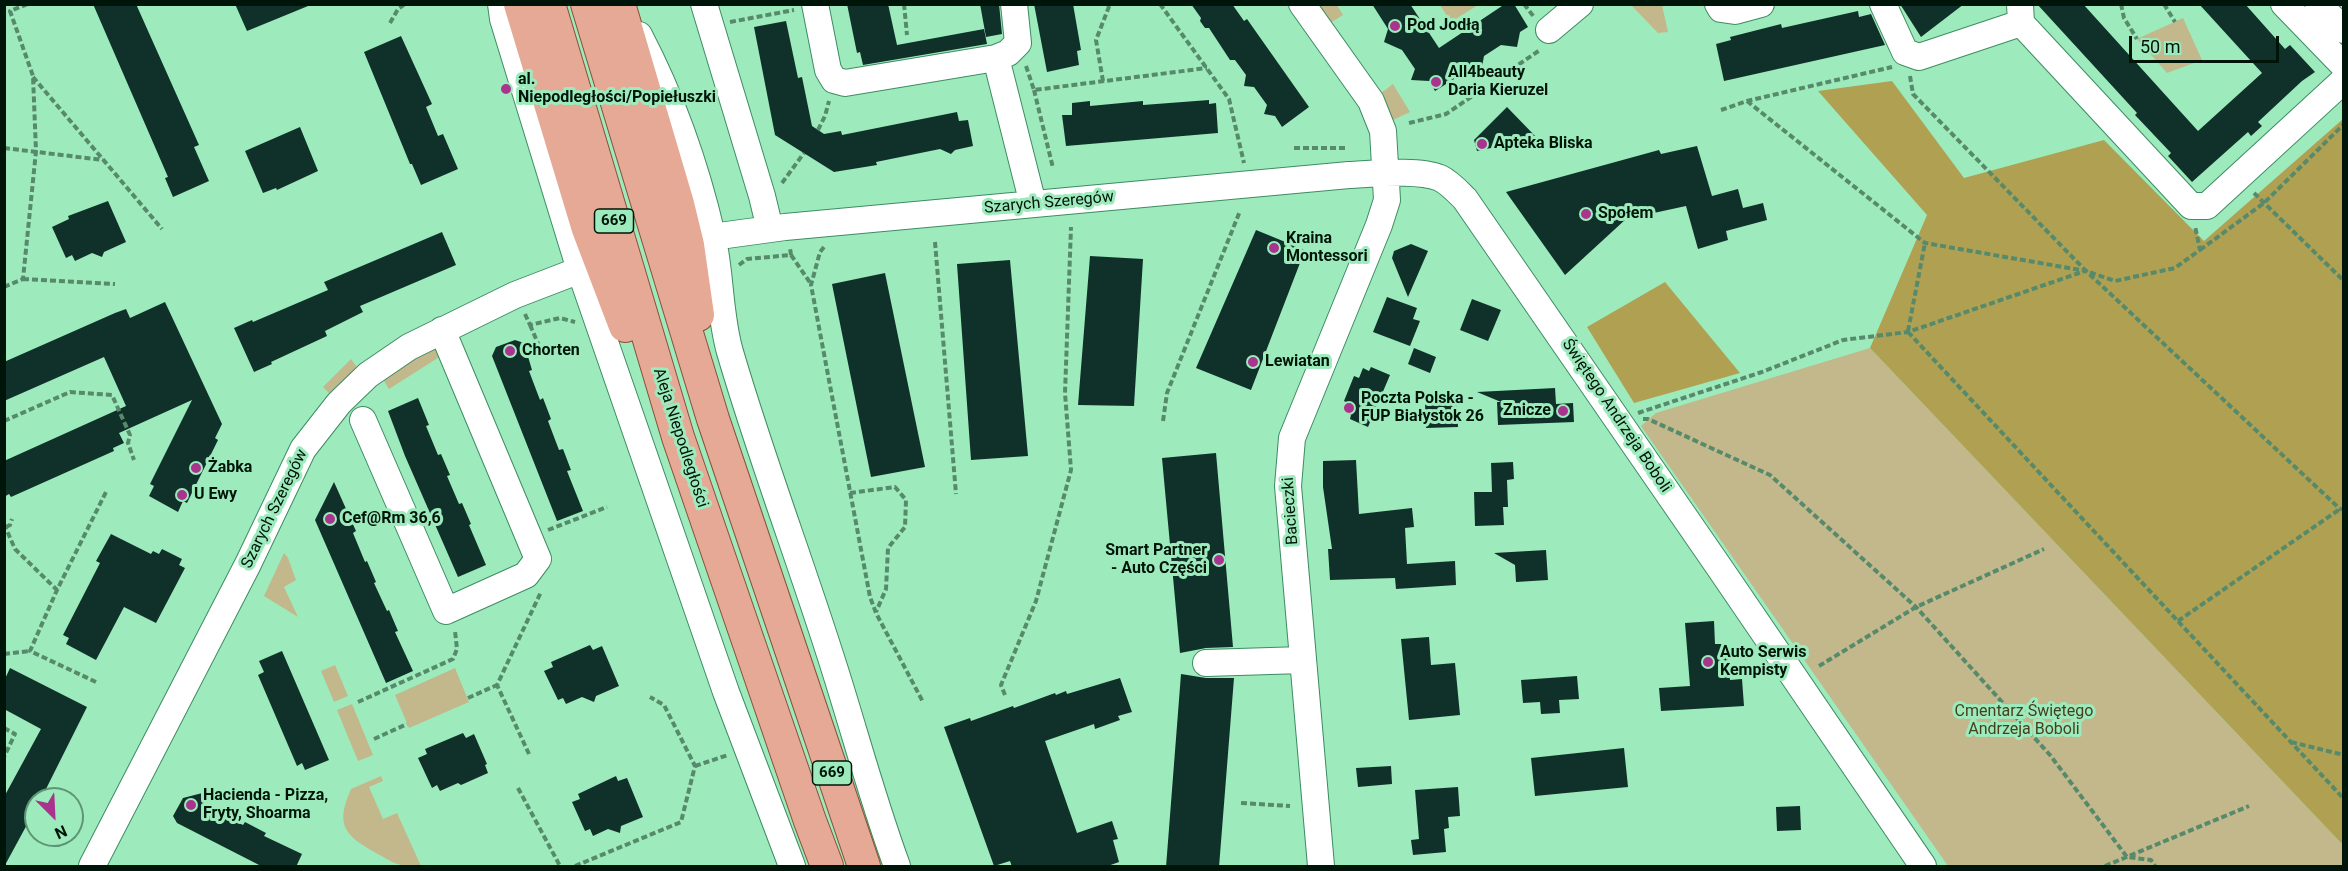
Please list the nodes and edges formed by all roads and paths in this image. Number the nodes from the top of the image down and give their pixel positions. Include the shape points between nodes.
1 (28, 4) edge
2 (405, 4) edge
3 (501, 4) edge
4 (520, 4) edge
5 (549, 4) edge
6 (587, 4) edge
7 (621, 4) edge
8 (904, 4) edge
9 (1014, 4) edge
10 (1110, 4) edge
11 (1160, 4) edge
12 (1302, 4) edge
13 (1580, 4) edge
14 (1718, 4) edge
15 (1761, 4) edge
16 (1882, 4) edge
17 (2121, 4) edge
18 (2164, 4) edge
19 (2284, 4) edge
20 (2318, 4) edge
21 (815, 5) edge
22 (2020, 14) edge
23 (707, 15) edge
24 (2175, 22) dead end
25 (390, 23) dead end
26 (1549, 30) joint
27 (2343, 30) edge
28 (908, 35) dead end
29 (2137, 39) dead end
30 (1018, 43) junction
31 (996, 58) junction
32 (1906, 58) junction
33 (2343, 66) edge
34 (1207, 68) junction
35 (33, 76) junction
36 (834, 80) junction
37 (2343, 80) edge
38 (1103, 81) junction
39 (1034, 90) junction
40 (1747, 101) junction
41 (1721, 110) dead end
42 (1409, 123) dead end
43 (2343, 124) edge
44 (818, 130) dead end
45 (4, 148) edge
46 (1294, 148) dead end
47 (1347, 148) dead end
48 (36, 151) junction
49 (804, 153) dead end
50 (104, 160) junction
51 (1053, 168) dead end
52 (1386, 173) junction
53 (2239, 178) junction
54 (1248, 184) junction
55 (781, 186) dead end
56 (2264, 203) junction
57 (1033, 204) junction
58 (2191, 206) junction
59 (1240, 211) dead end
60 (843, 222) junction
61 (1071, 227) dead end
62 (778, 228) junction
63 (162, 229) dead end
64 (712, 237) junction
65 (935, 242) dead end
66 (1925, 243) junction
67 (2200, 250) junction
68 (791, 255) junction
69 (580, 270) junction
70 (736, 271) dead end
71 (2086, 271) junction
72 (23, 279) junction
73 (2343, 281) edge
74 (115, 284) dead end
75 (811, 285) junction
76 (4, 287) edge
77 (530, 325) dead end
78 (442, 330) junction
79 (1908, 332) junction
80 (540, 348) dead end
81 (713, 419) junction
82 (363, 420) dead end
83 (1618, 420) junction
84 (4, 421) edge
85 (1163, 421) dead end
86 (678, 437) junction
87 (134, 460) dead end
88 (107, 490) dead end
89 (850, 493) junction
90 (956, 494) dead end
91 (607, 507) dead end
92 (2342, 509) edge
93 (12, 519) dead end
94 (5, 526) edge
95 (533, 548) junction
96 (2044, 549) dead end
97 (57, 590) junction
98 (1916, 607) junction
99 (446, 611) junction
100 (876, 613) junction
101 (2178, 621) junction
102 (30, 651) junction
103 (4, 654) edge
104 (1303, 660) junction
105 (1206, 663) dead end
106 (1819, 666) dead end
107 (96, 682) dead end
108 (497, 685) junction
109 (1005, 695) dead end
110 (650, 697) dead end
111 (468, 698) dead end
112 (358, 702) dead end
113 (923, 702) dead end
114 (407, 724) dead end
115 (4, 728) edge
116 (374, 739) dead end
117 (2290, 742) junction
118 (529, 754) dead end
119 (728, 755) dead end
120 (2343, 755) edge
121 (4, 757) edge
122 (695, 766) junction
123 (518, 788) dead end
124 (2343, 799) edge
125 (1241, 803) dead end
126 (1290, 806) dead end
127 (2249, 806) dead end
128 (2127, 857) junction
129 (92, 867) edge
130 (560, 867) edge
131 (575, 867) edge
132 (792, 867) edge
133 (827, 867) edge
134 (864, 867) edge
135 (897, 867) edge
136 (1321, 867) edge
137 (1923, 867) edge
138 (2105, 867) edge
139 (2155, 867) edge

1 - 35 path via 10,11
2 - 25 path
3 - 69 street
4 - 86 main road via 588,229 629,335
5 - 86 main road, Aleja Niepodległości / 669
6 - 81 main road, 669
7 - 64 street via 670,102
7 - 81 main road via 688,245
8 - 28 path
9 - 30 street
10 - 38 path via 1096,40
11 - 34 path
12 - 52 street via 1371,101 1383,131
13 - 26 street
14 - 15 street via 1721,9 1735,11
16 - 32 street
17 - 29 path via 2124,18
18 - 24 path
19 - 33 street
20 - 27 street
21 - 23 path
21 - 36 street via 828,70
22 - 32 street via 1919,57
22 - 58 street
23 - 62 street via 762,195
26 - 42 path via 1547,46 1446,114
30 - 31 street
30 - 39 path
31 - 36 street via 845,83
31 - 57 street
32 - 40 path
32 - 71 path via 1913,94
34 - 38 path
34 - 54 path via 1229,99
35 - 48 path
35 - 50 path
36 - 44 path
37 - 53 street
38 - 39 path
39 - 51 path
40 - 41 path
40 - 66 path
43 - 56 path
45 - 48 path
46 - 47 path
48 - 50 path
48 - 72 path
49 - 55 path
50 - 63 path
52 - 54 street, Szarych Szeregów
52 - 83 street, Świętego Andrzeja Boboli via 1425,174 1453,186
52 - 104 street, Bacieczki via 1387,200 1379,225 1292,438 1288,486
53 - 56 path
53 - 58 street via 2207,206
54 - 57 street, Szarych Szeregów
56 - 67 path
56 - 73 path
57 - 60 street, Szarych Szeregów
58 - 67 path
59 - 85 path via 1167,393
60 - 62 street, Szarych Szeregów
60 - 75 path via 820,252
61 - 109 path via 1065,393 1071,470 1036,601 1001,684
62 - 64 street, Szarych Szeregów
62 - 68 path
64 - 135 street via 730,349
65 - 90 path
66 - 71 path
66 - 79 path
67 - 71 path via 2175,268 2115,281
68 - 70 path via 747,259
68 - 75 path
69 - 78 street, Szarych Szeregów
69 - 132 street via 726,692
71 - 79 path
71 - 92 path
72 - 74 path
72 - 76 path
75 - 89 path
77 - 80 path
78 - 95 street
78 - 129 street, Szarych Szeregów via 368,375 339,403 303,449
79 - 83 path via 1843,340 1762,372
79 - 101 path
81 - 134 main road, 669
82 - 99 street
83 - 98 path via 1648,419 1770,475
83 - 137 street, Świętego Andrzeja Boboli
84 - 87 path via 70,392 112,395 130,435 128,443
86 - 133 main road, Aleja Niepodległości / 669
88 - 97 path
89 - 100 path
89 - 100 path via 895,487 906,500 905,527 888,548 886,589
91 - 95 path
92 - 101 path
93 - 94 path
94 - 97 path via 15,549
95 - 99 street via 526,575
95 - 108 path via 543,589
96 - 98 path
97 - 102 path
98 - 106 path
98 - 128 path via 2050,755
99 - 112 path via 455,633 457,649 453,658
100 - 113 path
101 - 117 path
102 - 103 path
102 - 107 path
104 - 105 street
104 - 136 street, Bacieczki
108 - 111 path
108 - 118 path
110 - 122 path via 664,705
114 - 116 path
115 - 121 path via 15,734
117 - 120 path
117 - 124 path
119 - 122 path
122 - 131 path via 681,822
123 - 130 path
125 - 126 path
127 - 128 path
128 - 138 path
128 - 139 path via 2151,860

